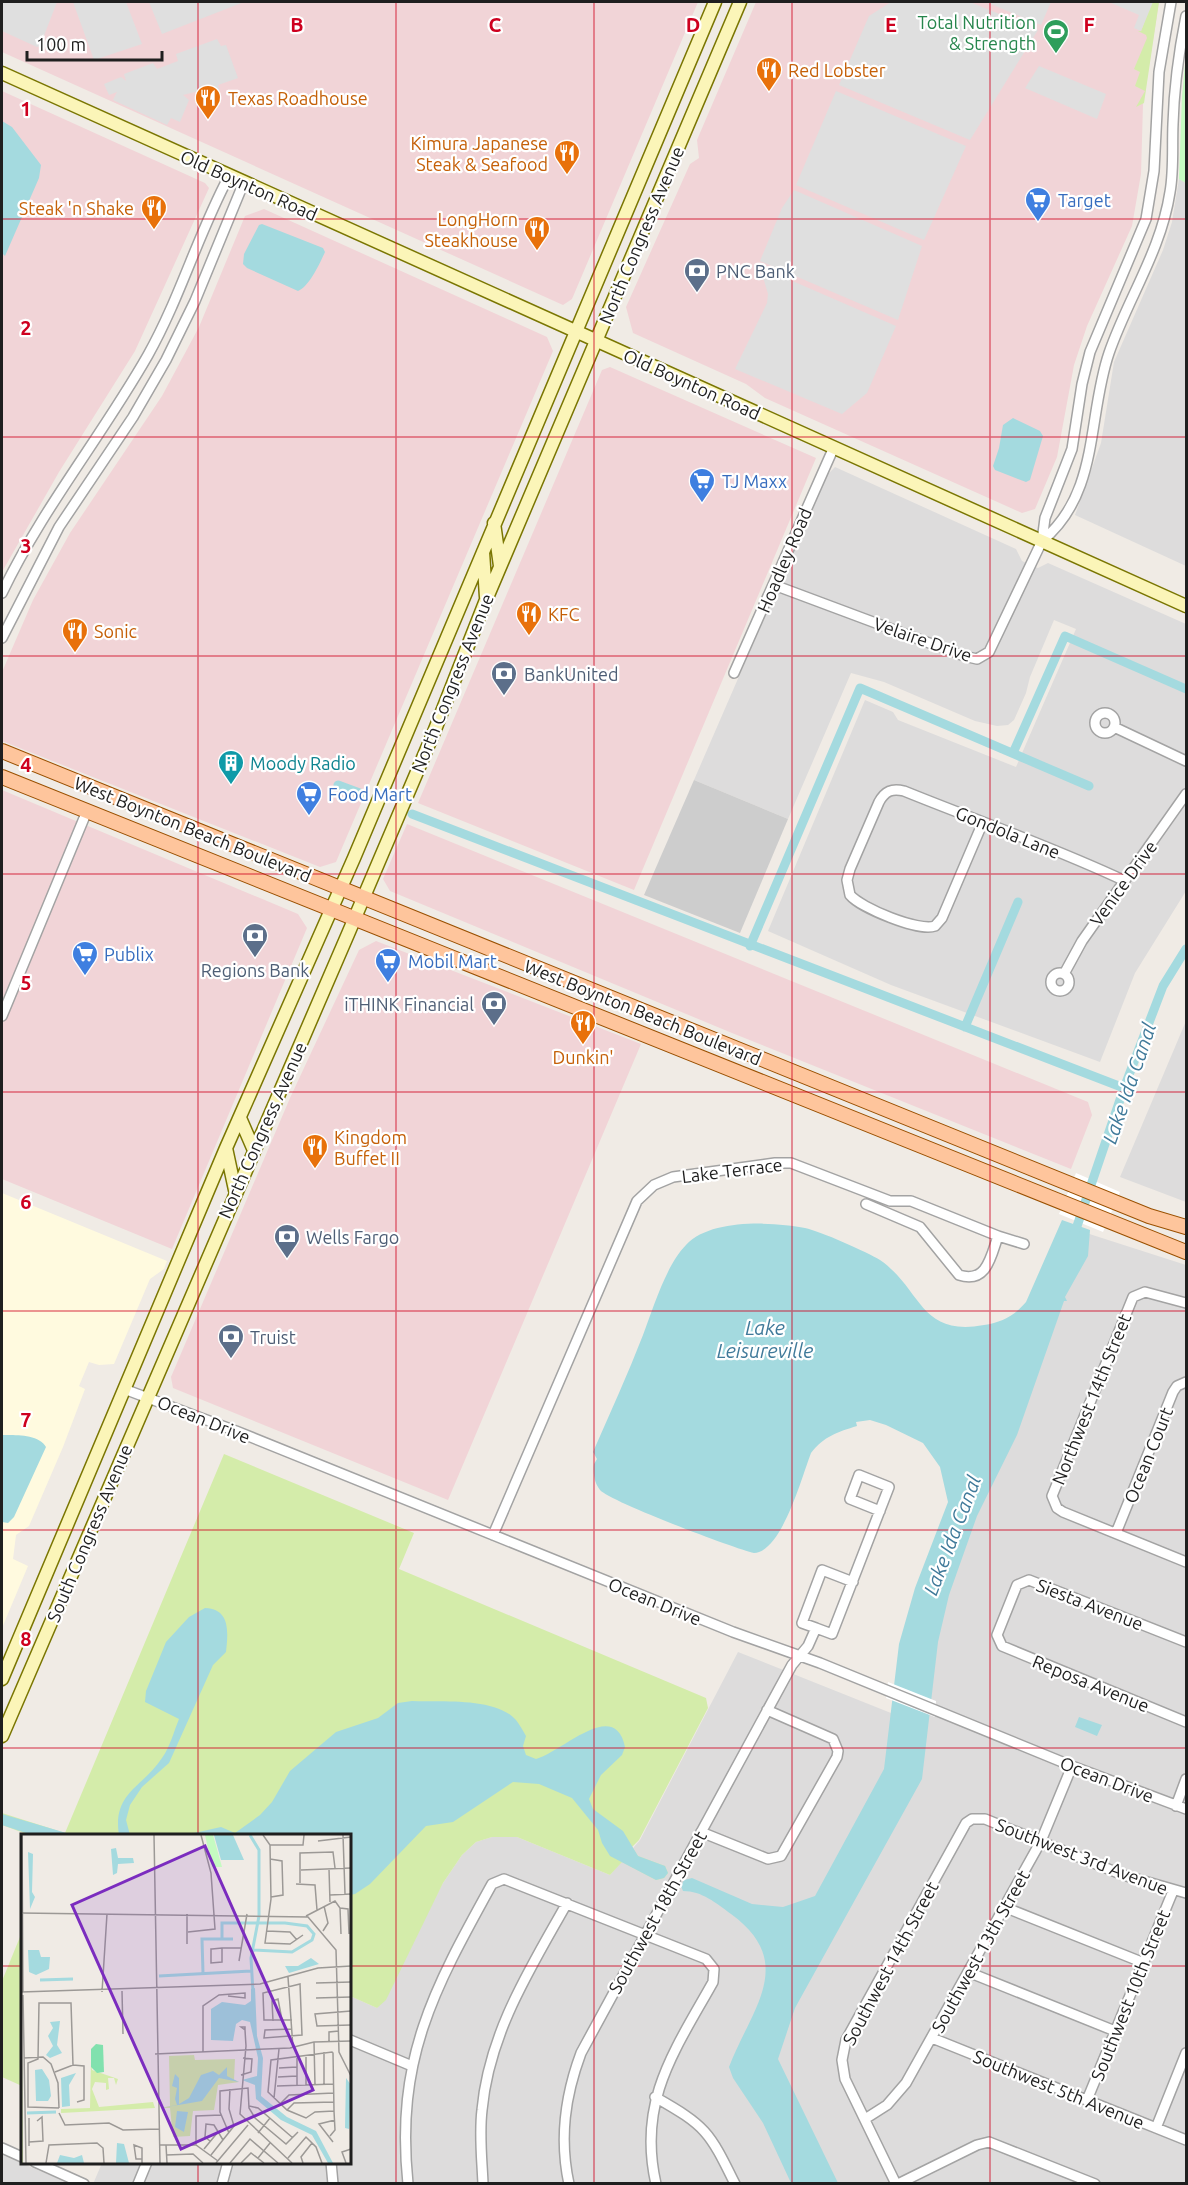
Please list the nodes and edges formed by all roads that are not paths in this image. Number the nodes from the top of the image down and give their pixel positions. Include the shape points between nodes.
1 (715, 2) edge
2 (740, 2) edge
3 (1171, 2) edge
4 (1186, 16) edge
5 (2, 73) edge
6 (229, 176) junction
7 (244, 182) junction
8 (575, 332) junction
9 (596, 341) junction
10 (834, 447) junction
11 (494, 522) junction
12 (1042, 541) junction
13 (483, 548) junction
14 (500, 566) junction
15 (774, 585) junction
16 (2, 593) edge
17 (486, 600) junction
18 (1186, 606) edge
19 (2, 638) edge
20 (734, 673) dead end
21 (1114, 727) dead end
22 (2, 751) edge
23 (1186, 760) edge
24 (2, 777) edge
25 (1186, 794) edge
26 (87, 811) junction
27 (983, 822) junction
28 (1125, 880) junction
29 (340, 888) junction
30 (363, 898) junction
31 (330, 909) junction
32 (354, 919) junction
33 (1064, 974) dead end
34 (628, 1005) junction
35 (2, 1016) edge
36 (599, 1017) junction
37 (661, 1019) junction
38 (631, 1030) junction
39 (240, 1118) junction
40 (226, 1148) junction
41 (254, 1148) junction
42 (235, 1190) junction
43 (866, 1203) dead end
44 (1186, 1227) edge
45 (998, 1236) junction
46 (1024, 1244) dead end
47 (1186, 1252) edge
48 (1186, 1303) edge
49 (1186, 1382) edge
50 (124, 1389) junction
51 (147, 1396) junction
52 (880, 1511) junction
53 (1116, 1533) junction
54 (493, 1535) junction
55 (1186, 1560) edge
56 (853, 1582) junction
57 (816, 1628) junction
58 (998, 1641) joint
59 (1186, 1642) edge
60 (800, 1656) junction
61 (2, 1679) edge
62 (767, 1710) junction
63 (1186, 1722) edge
64 (2, 1736) edge
65 (1072, 1766) junction
66 (1186, 1779) edge
67 (1176, 1806) junction
68 (1186, 1809) edge
69 (978, 1818) joint
70 (701, 1832) junction
71 (1041, 1841) junction
72 (1173, 1891) junction
73 (1186, 1893) edge
74 (567, 1903) junction
75 (1004, 1907) junction
76 (645, 1934) junction
77 (1143, 1963) junction
78 (968, 1972) junction
79 (1115, 2031) junction
80 (932, 2038) junction
81 (351, 2040) edge
82 (1186, 2053) edge
83 (412, 2066) junction
84 (655, 2097) junction
85 (1087, 2100) junction
86 (865, 2119) junction
87 (1156, 2128) junction
88 (1186, 2140) edge
89 (2, 2148) edge
90 (21, 2157) edge
91 (37, 2164) edge
92 (147, 2164) edge
93 (228, 2164) edge
94 (332, 2164) edge
95 (84, 2184) edge
96 (138, 2184) edge
97 (222, 2184) edge
98 (333, 2184) edge
99 (408, 2184) edge
100 (483, 2184) edge
101 (569, 2184) edge
102 (656, 2184) edge
103 (735, 2184) edge
104 (897, 2184) edge
105 (1095, 2184) edge

1 - 8 main road, North Congress Avenue
2 - 9 main road, North Congress Avenue
3 - 12 street via 1159,72 1148,211 1090,352 1072,449 1045,518
4 - 12 street via 1164,223 1107,359 1084,472 1061,525
5 - 6 main road, Old Boynton Road
6 - 7 main road, Old Boynton Road
6 - 16 street via 150,351 117,408 47,510
7 - 8 main road, Old Boynton Road
7 - 19 street via 166,360 59,527
8 - 9 main road, Old Boynton Road
8 - 11 main road, North Congress Avenue
9 - 10 main road, Old Boynton Road
9 - 14 main road, North Congress Avenue
10 - 12 main road, Old Boynton Road
10 - 15 street, Hoadley Road
11 - 13 main road, North Congress Avenue
11 - 14 main road
12 - 15 street, Velaire Drive via 992,646 977,659
12 - 18 main road, Old Boynton Road
13 - 17 main road
13 - 29 main road, North Congress Avenue
14 - 17 main road, North Congress Avenue
15 - 20 street, Hoadley Road
17 - 30 main road, North Congress Avenue
21 - 23 street
22 - 29 main road, West Boynton Beach Boulevard
24 - 26 main road, West Boynton Beach Boulevard
25 - 28 street, Venice Drive
26 - 31 main road, West Boynton Beach Boulevard
26 - 35 street
27 - 27 street, Gondola Lane via 942,918 931,928 916,927 849,895 850,869 881,798 889,790 904,791
27 - 28 street, Gondola Lane
28 - 33 street, Venice Drive
29 - 30 main road, West Boynton Beach Boulevard
29 - 31 main road, North Congress Avenue
30 - 32 main road, North Congress Avenue
30 - 34 main road, West Boynton Beach Boulevard
31 - 32 main road, West Boynton Beach Boulevard
31 - 39 main road, North Congress Avenue
32 - 36 main road, West Boynton Beach Boulevard
32 - 41 main road, North Congress Avenue
34 - 36 main road
34 - 37 main road, West Boynton Beach Boulevard
36 - 38 main road, West Boynton Beach Boulevard
37 - 38 main road
37 - 44 main road, West Boynton Beach Boulevard
38 - 47 main road, West Boynton Beach Boulevard
39 - 40 main road, North Congress Avenue
39 - 41 main road
40 - 42 main road
40 - 50 main road, North Congress Avenue
41 - 42 main road, North Congress Avenue
42 - 51 main road, North Congress Avenue
43 - 45 street via 921,1227 955,1273 964,1277 982,1274
45 - 46 street, Lake Terrace
45 - 54 street, Lake Terrace via 911,1201 890,1201 791,1163 718,1170 660,1181 636,1201
48 - 53 street, Northwest 14th Street via 1145,1292 1133,1297 1052,1496 1063,1512
49 - 53 street, Ocean Court via 1173,1392
50 - 51 street, Ocean Drive
50 - 61 main road, South Congress Avenue
51 - 54 street, Ocean Drive
51 - 64 main road, South Congress Avenue
52 - 52 street via 890,1487 859,1475 850,1499
52 - 56 street
53 - 55 street
54 - 60 street, Ocean Drive
56 - 57 street via 832,1634
56 - 57 street via 822,1570 802,1623
57 - 60 street, Southwest 18th Street
58 - 59 street, Siesta Avenue via 998,1628 1017,1585 1029,1580
58 - 63 street, Reposa Avenue via 1002,1646
60 - 62 street, Southwest 18th Street
60 - 65 street, Ocean Drive
62 - 70 street, Southwest 18th Street
62 - 70 street via 833,1739 837,1757 781,1856 768,1859
65 - 67 street, Ocean Drive
65 - 71 street, Southwest 13th Street
66 - 67 street
67 - 68 street, Ocean Drive
69 - 71 street, Southwest 3rd Avenue
69 - 86 street, Southwest 14th Street via 966,1823 846,2040 844,2073
70 - 76 street, Southwest 18th Street
71 - 72 street, Southwest 3rd Avenue
71 - 75 street, Southwest 13th Street
72 - 73 street, Southwest 3rd Avenue
72 - 77 street, Southwest 10th Street
74 - 76 street
74 - 83 street via 510,1880 492,1884 436,1989
74 - 100 street via 512,2002 492,2055 481,2111
75 - 77 street
75 - 78 street, Southwest 13th Street
76 - 84 street via 706,1959 715,1975 664,2070
76 - 101 street, Southwest 18th Street via 587,2038 572,2076 563,2140
77 - 79 street, Southwest 10th Street
78 - 79 street
78 - 80 street, Southwest 13th Street
79 - 85 street, Southwest 10th Street
80 - 85 street, Southwest 5th Avenue
80 - 86 street, Southwest 13th Street via 897,2095
81 - 83 street
82 - 87 street
83 - 99 street via 406,2123
84 - 102 street via 649,2142
84 - 103 street via 703,2127 715,2142
85 - 87 street, Southwest 5th Avenue
86 - 104 street, Southwest 14th Street
87 - 88 street, Southwest 5th Avenue
89 - 90 street
91 - 95 street
92 - 96 street
93 - 97 street
94 - 98 street
104 - 105 street via 989,2142

